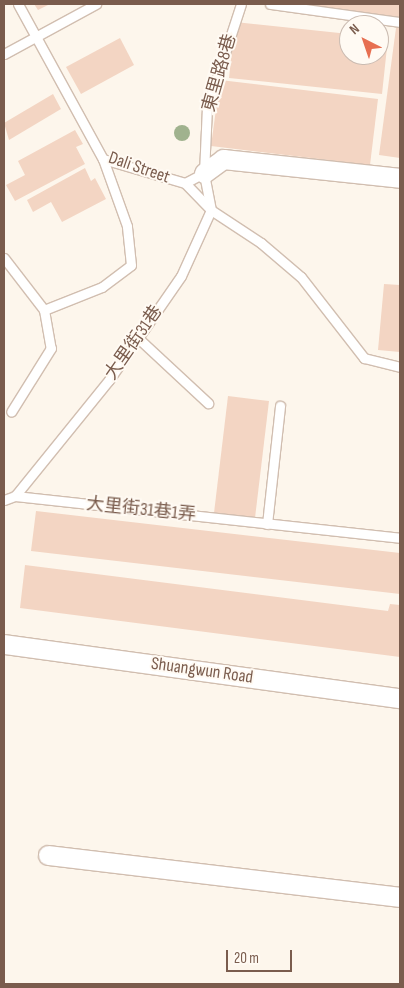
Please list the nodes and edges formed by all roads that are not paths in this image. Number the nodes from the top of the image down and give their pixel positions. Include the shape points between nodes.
1 (18, 4) edge
2 (96, 4) edge
3 (241, 4) edge
4 (270, 4) edge
5 (400, 22) edge
6 (36, 35) junction
7 (4, 54) edge
8 (103, 158) junction
9 (204, 173) junction
10 (400, 178) edge
11 (185, 183) junction
12 (211, 210) junction
13 (4, 258) edge
14 (44, 310) junction
15 (138, 338) junction
16 (400, 367) edge
17 (208, 403) dead end
18 (280, 406) dead end
19 (11, 412) dead end
20 (15, 496) junction
21 (4, 500) edge
22 (267, 524) junction
23 (400, 538) edge
24 (4, 644) edge
25 (400, 698) edge
26 (48, 856) dead end
27 (400, 897) edge

1 - 6 lane, Dali Street
2 - 6 lane
3 - 9 lane, 東里路8巷 via 207,108
4 - 5 lane
6 - 7 lane
6 - 8 lane, Dali Street
8 - 11 lane, Dali Street
8 - 14 lane via 127,226 131,265 102,287
9 - 10 street, Dali Street via 223,159
9 - 11 lane, Dali Street
9 - 12 lane
11 - 12 lane
12 - 15 lane, 大里街31巷 via 180,276
12 - 16 lane via 262,243 301,277 364,358
13 - 14 lane
14 - 19 lane via 51,348
15 - 17 lane
15 - 20 lane, 大里街31巷 via 109,380
18 - 22 lane
20 - 21 lane
20 - 22 lane, 大里街31巷1弄
22 - 23 lane, 大里街31巷1弄
24 - 25 street, Shuangwun Road
26 - 27 street

